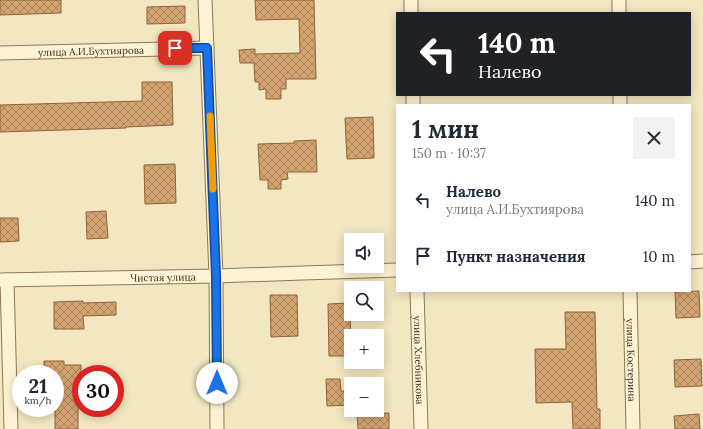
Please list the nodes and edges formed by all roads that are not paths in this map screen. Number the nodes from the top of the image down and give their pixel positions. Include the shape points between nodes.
1 (205, 0) edge
2 (411, 0) edge
3 (619, 0) edge
4 (411, 12) edge
5 (619, 12) edge
6 (207, 48) junction
7 (0, 53) edge
8 (703, 261) edge
9 (691, 262) edge
10 (396, 270) edge
11 (216, 276) junction
12 (4, 280) edge
13 (417, 292) edge
14 (630, 292) edge
15 (11, 429) edge
16 (217, 429) edge
17 (421, 429) edge
18 (633, 429) edge

1 - 6 street
2 - 4 street
3 - 5 street
6 - 7 street, улица А.И.Бухтиярова
6 - 11 street
8 - 9 street
10 - 11 street, Чистая улица
11 - 12 street, Чистая улица
11 - 16 street
12 - 15 street
13 - 17 street, улица Хлебникова
14 - 18 street, улица Костерина

